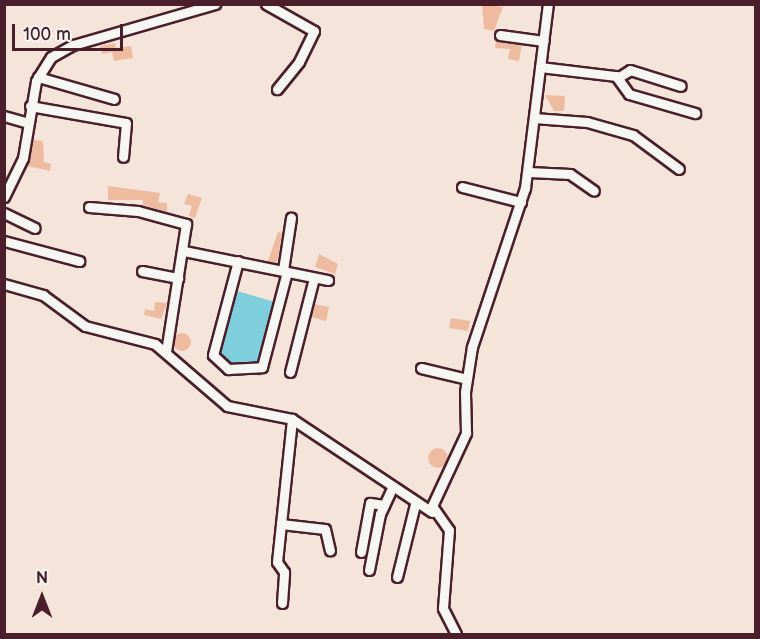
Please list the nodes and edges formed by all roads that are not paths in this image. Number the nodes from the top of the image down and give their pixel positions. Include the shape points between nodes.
1 (214, 4) edge
2 (266, 4) edge
3 (549, 4) edge
4 (500, 35) dead end
5 (544, 41) junction
6 (540, 67) junction
7 (38, 77) junction
8 (619, 77) junction
9 (681, 86) dead end
10 (277, 88) dead end
11 (114, 99) dead end
12 (30, 106) junction
13 (695, 113) dead end
14 (4, 116) edge
15 (534, 118) junction
16 (28, 123) junction
17 (123, 157) dead end
18 (679, 169) dead end
19 (529, 172) junction
20 (462, 187) dead end
21 (594, 191) dead end
22 (4, 197) edge
23 (520, 202) junction
24 (89, 207) dead end
25 (4, 213) edge
26 (291, 218) dead end
27 (35, 228) dead end
28 (4, 241) edge
29 (184, 251) junction
30 (79, 261) dead end
31 (238, 261) junction
32 (142, 271) dead end
33 (286, 271) junction
34 (178, 278) junction
35 (314, 278) junction
36 (328, 280) dead end
37 (4, 284) edge
38 (166, 351) junction
39 (421, 368) dead end
40 (290, 372) dead end
41 (467, 379) junction
42 (292, 419) junction
43 (392, 488) junction
44 (415, 504) junction
45 (384, 505) junction
46 (432, 512) junction
47 (281, 524) junction
48 (330, 550) dead end
49 (361, 552) dead end
50 (369, 570) dead end
51 (397, 577) dead end
52 (282, 603) dead end
53 (456, 634) edge

1 - 7 street via 73,45 51,57
2 - 10 street via 314,31 299,62
3 - 5 street
4 - 5 street
5 - 6 street
6 - 8 street
6 - 15 street
7 - 11 street
7 - 12 street
8 - 9 street via 629,70
8 - 13 street via 629,94
12 - 16 street
12 - 17 street via 126,123
14 - 16 street
15 - 18 street via 588,122 633,135
15 - 19 street
16 - 22 street via 23,158
19 - 21 street via 570,174
19 - 23 street
20 - 23 street
23 - 41 street via 485,298
24 - 29 street via 180,219 188,228
25 - 27 street
26 - 33 street
28 - 30 street
29 - 31 street
29 - 34 street
31 - 33 street
31 - 33 street via 213,355 228,369 262,367
32 - 34 street
33 - 35 street
34 - 38 street
35 - 36 street
35 - 40 street
37 - 38 street via 43,295 85,326 147,340
38 - 42 street via 232,408
39 - 41 street
41 - 46 street via 466,433
42 - 43 street
42 - 47 street
43 - 44 street
43 - 45 street
44 - 46 street
44 - 51 street
45 - 49 street via 370,503
45 - 50 street
46 - 53 street via 449,530 443,608
47 - 48 street via 325,529
47 - 52 street

